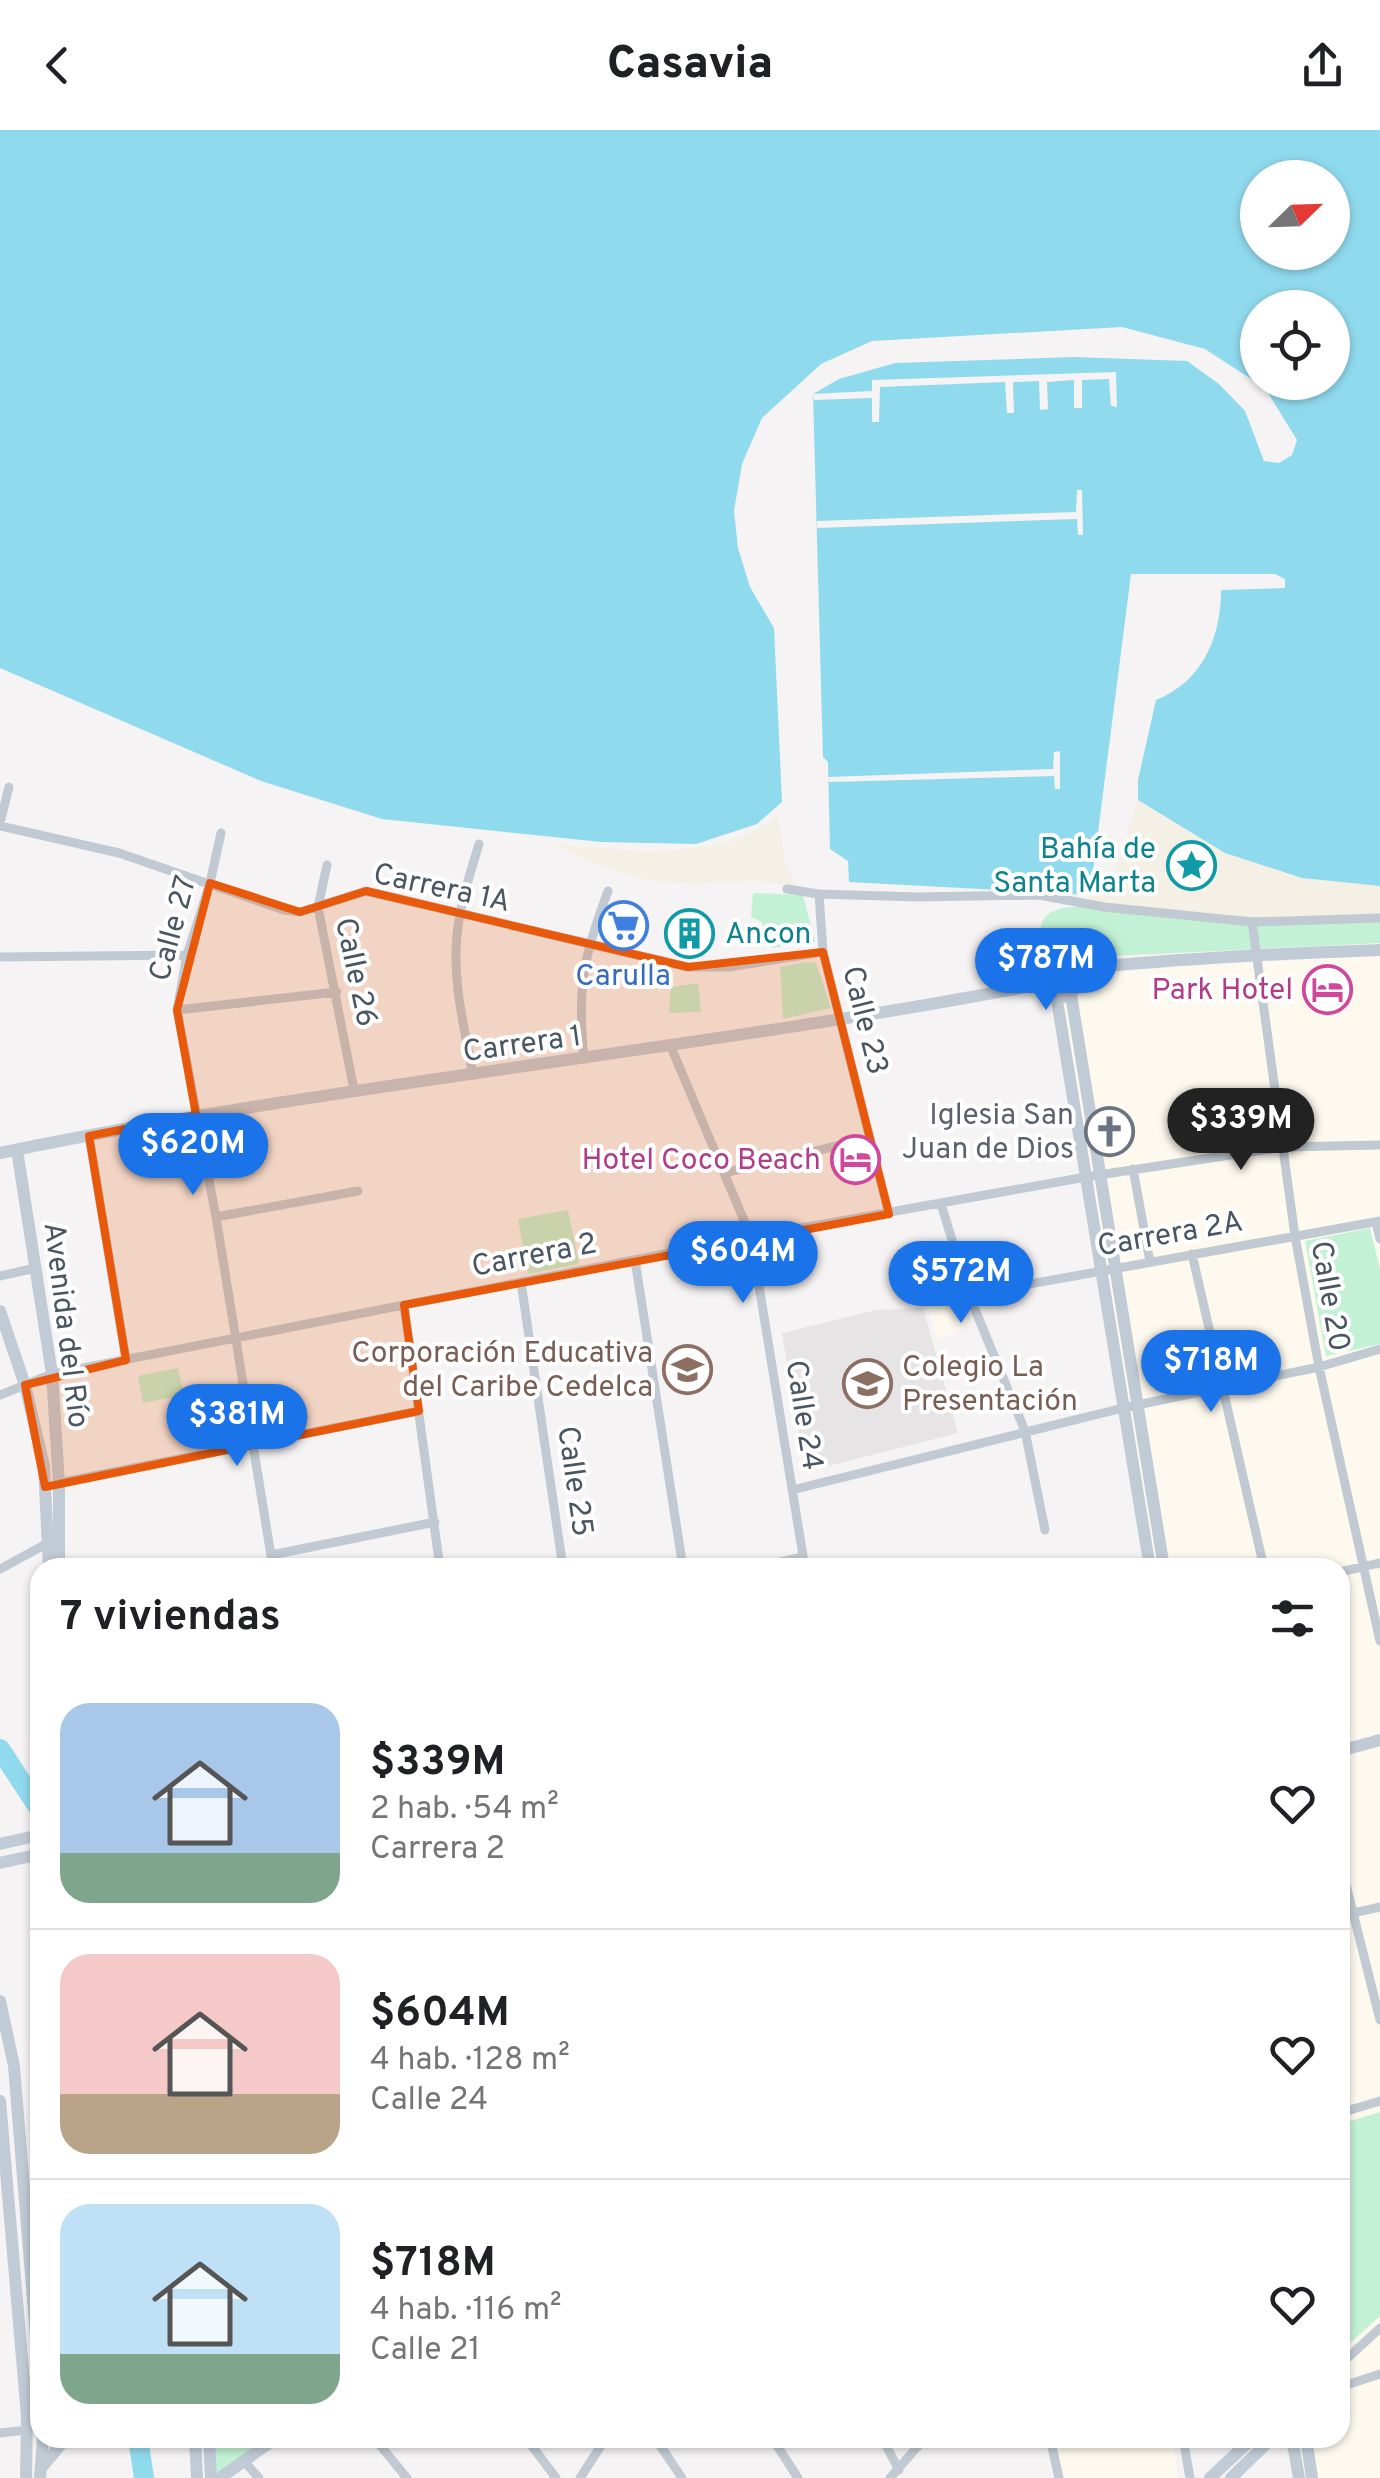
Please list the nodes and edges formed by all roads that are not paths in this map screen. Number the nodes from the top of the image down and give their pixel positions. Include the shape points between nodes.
1 (8, 787) dead end
2 (0, 824) edge
3 (221, 833) dead end
4 (478, 844) dead end
5 (327, 865) dead end
6 (210, 883) junction
7 (787, 889) dead end
8 (608, 891) dead end
9 (819, 894) junction
10 (318, 907) junction
11 (459, 915) junction
12 (1380, 918) edge
13 (1252, 922) junction
14 (588, 945) junction
15 (1380, 950) edge
16 (823, 952) junction
17 (187, 955) junction
18 (1258, 955) junction
19 (0, 957) edge
20 (1072, 972) junction
21 (1053, 988) junction
22 (336, 992) junction
23 (1071, 994) junction
24 (177, 1010) junction
25 (840, 1018) junction
26 (671, 1047) junction
27 (584, 1060) junction
28 (472, 1075) junction
29 (354, 1090) junction
30 (196, 1115) junction
31 (89, 1136) junction
32 (870, 1138) junction
33 (1380, 1145) edge
34 (1284, 1147) junction
35 (17, 1150) junction
36 (0, 1153) edge
37 (1133, 1169) junction
38 (724, 1173) junction
39 (1093, 1176) junction
40 (358, 1191) dead end
41 (941, 1204) junction
42 (889, 1214) junction
43 (216, 1216) junction
44 (1378, 1221) edge
45 (1294, 1236) junction
46 (752, 1237) junction
47 (1380, 1239) edge
48 (1192, 1254) junction
49 (635, 1260) junction
50 (1150, 1262) junction
51 (35, 1268) junction
52 (1116, 1268) junction
53 (1101, 1271) junction
54 (0, 1276) edge
55 (522, 1282) junction
56 (969, 1295) junction
57 (404, 1305) junction
58 (1, 1318) edge
59 (237, 1337) junction
60 (1380, 1350) edge
61 (126, 1360) junction
62 (1318, 1367) junction
63 (52, 1374) junction
64 (25, 1386) junction
65 (1224, 1387) junction
66 (0, 1395) edge
67 (1131, 1406) junction
68 (419, 1411) junction
69 (1026, 1432) junction
70 (256, 1446) junction
71 (52, 1485) junction
72 (792, 1490) junction
73 (434, 1522) junction
74 (1045, 1530) dead end
75 (48, 1543) junction
76 (271, 1554) junction
77 (49, 1558) edge
78 (58, 1558) edge
79 (272, 1558) edge
80 (439, 1558) edge
81 (562, 1558) edge
82 (681, 1558) edge
83 (803, 1558) edge
84 (1149, 1558) edge
85 (1162, 1558) edge
86 (1262, 1558) edge
87 (1380, 1563) edge
88 (1364, 1567) junction
89 (0, 1569) edge
90 (1350, 1570) edge
91 (1380, 1641) edge
92 (1380, 1740) edge
93 (1350, 1748) edge
94 (30, 1837) edge
95 (0, 1844) edge
96 (30, 1856) edge
97 (2, 1862) edge
98 (1350, 1898) edge
99 (1380, 1907) edge
100 (1354, 1913) junction
101 (1350, 1914) edge
102 (1, 2009) edge
103 (1380, 2020) edge
104 (1380, 2101) edge
105 (0, 2102) edge
106 (1350, 2110) edge
107 (30, 2263) edge
108 (1380, 2328) edge
109 (1350, 2356) edge
110 (30, 2359) edge
111 (1380, 2374) edge
112 (1350, 2384) edge
113 (0, 2433) edge
114 (30, 2435) edge
115 (35, 2448) edge
116 (40, 2448) edge
117 (59, 2448) edge
118 (196, 2448) edge
119 (209, 2448) edge
120 (261, 2448) edge
121 (382, 2448) edge
122 (534, 2448) edge
123 (600, 2448) edge
124 (662, 2448) edge
125 (778, 2448) edge
126 (887, 2448) edge
127 (917, 2448) edge
128 (1052, 2448) edge
129 (1185, 2448) edge
130 (1250, 2448) edge
131 (1253, 2448) edge
132 (1284, 2448) edge
133 (1294, 2448) edge
134 (1308, 2448) edge
135 (1295, 2455) junction
136 (244, 2460) junction
137 (899, 2470) junction
138 (41, 2473) edge
139 (26, 2478) edge
140 (197, 2478) edge
141 (211, 2478) edge
142 (220, 2478) edge
143 (259, 2478) edge
144 (407, 2478) edge
145 (556, 2478) edge
146 (580, 2478) edge
147 (682, 2478) edge
148 (798, 2478) edge
149 (890, 2478) edge
150 (1059, 2478) edge
151 (1190, 2478) edge
152 (1210, 2478) edge
153 (1230, 2478) edge
154 (1299, 2478) edge
155 (1312, 2478) edge

1 - 2 street
2 - 6 street, Carrera 1A
3 - 6 street, Calle 27
4 - 11 street
5 - 10 street, Calle 26
6 - 10 street, Carrera 1A via 284,910
6 - 17 street, Calle 27
7 - 9 street
8 - 14 street
9 - 13 street via 1039,896
9 - 16 street, Calle 23
10 - 11 street, Carrera 1A via 366,890
10 - 22 street, Calle 26
11 - 14 street, Carrera 1A
11 - 28 street via 457,976
12 - 13 street
13 - 18 street, Calle 20
14 - 16 street, Carrera 1A via 710,969
14 - 27 street via 580,1002
15 - 18 street
16 - 25 street, Calle 23
17 - 19 street
17 - 24 street, Calle 27
18 - 20 street
18 - 34 street, Calle 20
20 - 21 street via 1058,971
20 - 23 street via 1078,983
21 - 23 street via 1064,998
21 - 25 street, Carrera 1
21 - 39 street
22 - 24 street
22 - 29 street, Calle 26
23 - 39 street
24 - 30 street, Calle 27
25 - 26 street, Carrera 1
25 - 32 street, Calle 23
26 - 27 street, Carrera 1
26 - 38 street, Calle 24
27 - 28 street, Carrera 1
28 - 29 street, Carrera 1
29 - 30 street, Carrera 1
30 - 31 street, Carrera 1
30 - 43 street, Calle 27
31 - 35 street, Carrera 1
31 - 61 street
32 - 38 street
32 - 42 street, Calle 23
33 - 34 street, Carrera 2
34 - 37 street, Carrera 2
34 - 45 street, Calle 20
35 - 36 street, Carrera 1
35 - 51 street, Avenida del Río
37 - 39 street, Carrera 2
37 - 50 street
38 - 46 street, Calle 24
39 - 41 street, Carrera 2
39 - 52 street
39 - 53 street
40 - 43 street
41 - 42 street, Carrera 2
41 - 56 street
42 - 46 street, Carrera 2
43 - 59 street, Calle 27
44 - 45 street, Carrera 2A
44 - 47 street
45 - 48 street, Carrera 2A
45 - 62 street, Calle 20
46 - 49 street, Carrera 2
46 - 72 street, Calle 24
48 - 50 street, Carrera 2A
48 - 65 street
49 - 55 street, Carrera 2
49 - 82 street
50 - 52 street, Carrera 2A
51 - 54 street
51 - 63 street, Avenida del Río
52 - 53 street, Carrera 2A
52 - 67 street
53 - 56 street, Carrera 2A
53 - 67 street
55 - 57 street, Carrera 2
55 - 81 street, Calle 25
56 - 69 street
57 - 59 street, Carrera 2
57 - 68 street
58 - 64 street, Avenida del Río
59 - 61 street, Carrera 2
59 - 70 street, Calle 27
60 - 62 street
61 - 63 street, Carrera 2
62 - 65 street
62 - 88 street, Calle 20
63 - 64 street, Carrera 2
63 - 71 street, Avenida del Río
64 - 66 street, Carrera 2
64 - 71 street, Avenida del Río
65 - 67 street
65 - 86 street
67 - 69 street
67 - 84 street
67 - 85 street
68 - 70 street
68 - 73 street
69 - 72 street
69 - 74 street
70 - 71 street
70 - 76 street, Calle 27
71 - 75 street, Avenida del Río
71 - 78 street, Avenida del Río
72 - 83 street, Calle 24
73 - 76 street
73 - 80 street
75 - 77 street, Avenida del Río
75 - 89 street
76 - 79 street, Calle 27
87 - 88 street
88 - 90 street
88 - 91 street, Calle 20
92 - 93 street
94 - 95 street
96 - 97 street
98 - 100 street
99 - 100 street
100 - 101 street
100 - 103 street
102 - 107 street via 14,2066
104 - 106 street
105 - 110 street
108 - 109 street
111 - 112 street
113 - 114 street
115 - 139 street
116 - 138 street
117 - 138 street
118 - 140 street
119 - 141 street
120 - 136 street
121 - 144 street
122 - 145 street
123 - 146 street
124 - 147 street
125 - 148 street
126 - 137 street
127 - 137 street
128 - 150 street
129 - 151 street
130 - 152 street
131 - 153 street
132 - 135 street
133 - 135 street
134 - 155 street
135 - 154 street
136 - 142 street
136 - 143 street
137 - 149 street

